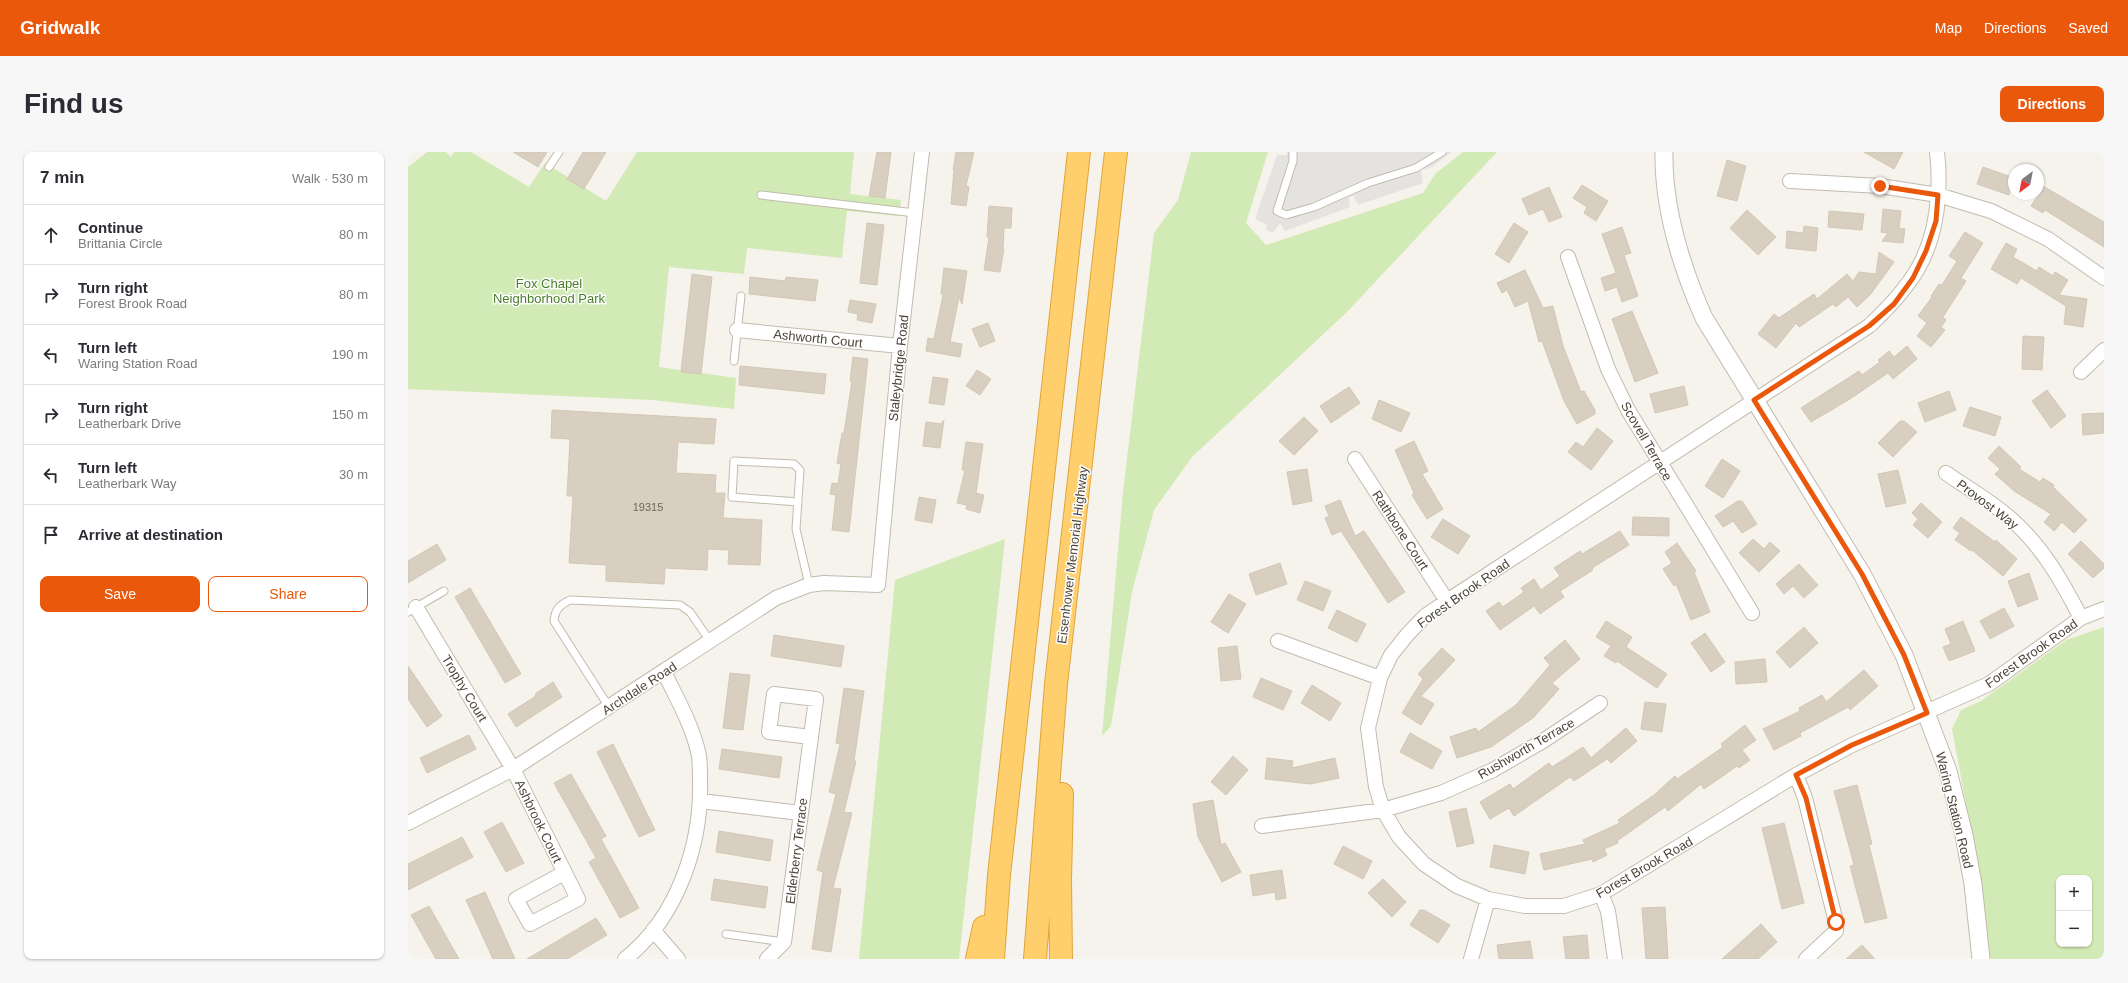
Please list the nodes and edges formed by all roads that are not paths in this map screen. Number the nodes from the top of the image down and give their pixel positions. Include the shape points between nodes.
1 (559, 152) edge
2 (922, 152) edge
3 (1079, 152) edge
4 (1116, 152) edge
5 (1293, 152) edge
6 (1442, 152) edge
7 (1664, 152) edge
8 (1937, 152) edge
9 (549, 167) dead end
10 (1790, 181) dead end
11 (1938, 195) junction
12 (761, 196) dead end
13 (915, 213) junction
14 (1568, 257) dead end
15 (2104, 278) edge
16 (741, 296) dead end
17 (737, 330) junction
18 (900, 346) junction
19 (2104, 350) edge
20 (734, 361) dead end
21 (2081, 372) dead end
22 (1754, 400) junction
23 (1355, 459) dead end
24 (1659, 462) junction
25 (1946, 473) dead end
26 (798, 502) junction
27 (809, 585) junction
28 (878, 585) joint
29 (444, 591) dead end
30 (1447, 601) junction
31 (1066, 607) junction
32 (2104, 609) edge
33 (412, 610) edge
34 (1752, 612) dead end
35 (2081, 618) junction
36 (710, 641) junction
37 (1278, 641) dead end
38 (664, 672) junction
39 (1380, 678) junction
40 (1600, 702) dead end
41 (609, 707) junction
42 (1927, 713) junction
43 (811, 737) dead end
44 (513, 769) junction
45 (1796, 775) junction
46 (701, 801) junction
47 (1383, 810) junction
48 (800, 814) junction
49 (1005, 818) junction
50 (408, 823) edge
51 (1262, 826) dead end
52 (564, 873) dead end
53 (1601, 894) junction
54 (1488, 899) junction
55 (653, 930) junction
56 (726, 934) dead end
57 (784, 942) junction
58 (625, 959) edge
59 (678, 959) edge
60 (768, 959) edge
61 (977, 959) edge
62 (993, 959) edge
63 (1035, 959) edge
64 (1061, 959) edge
65 (1471, 959) edge
66 (1615, 959) edge
67 (1806, 959) edge
68 (1981, 959) edge

1 - 9 lane
2 - 13 street, Staleybridge Road
3 - 49 highway
4 - 31 highway, Eisenhower Memorial Highway
5 - 6 lane via 1277,211 1281,215 1314,208 1368,183 1416,168
7 - 22 street, Waring Station Road via 1667,201 1686,278 1704,318
8 - 11 street, Forest Brook Road
10 - 11 street via 1880,186
11 - 15 street via 1991,211 2048,239
11 - 22 street, Forest Brook Road via 1936,221 1926,251 1913,278 1894,304 1869,326
12 - 13 lane
13 - 18 street, Staleybridge Road
14 - 24 street, Scovell Terrace via 1608,369 1628,410
16 - 17 lane
17 - 18 street, Ashworth Court
17 - 20 lane
18 - 28 street, Staleybridge Road
19 - 21 street
22 - 24 street, Forest Brook Road
22 - 42 street, Waring Station Road via 1862,574 1904,655
23 - 30 street, Rathbone Court
24 - 30 street, Forest Brook Road
24 - 34 street, Scovell Terrace
25 - 35 street, Provost Way via 2010,518 2035,543 2056,571
26 - 26 lane via 800,470 794,464 734,461 732,497
26 - 27 lane via 796,529
27 - 28 street, Archdale Road
27 - 36 street, Archdale Road via 776,598
29 - 33 lane
30 - 39 street, Forest Brook Road via 1425,616 1407,635 1391,656
31 - 63 highway, Eisenhower Memorial Highway via 1056,684
31 - 64 highway via 1060,880
32 - 35 street, Forest Brook Road
33 - 44 street, Trophy Court
35 - 42 street, Forest Brook Road via 1989,684
36 - 38 street, Archdale Road
36 - 41 lane via 690,612 680,605 570,600 560,605 554,621
37 - 39 street
38 - 41 street, Archdale Road
38 - 46 street via 688,720 699,757
39 - 47 street, Forest Brook Road via 1368,728 1376,787
40 - 47 street, Rushworth Terrace via 1543,741 1493,770 1440,793
41 - 44 street, Archdale Road
42 - 45 street, Forest Brook Road via 1852,745
42 - 68 street, Waring Station Road via 1948,771 1964,835 1973,884
43 - 48 street, Elderberry Terrace
44 - 50 street, Archdale Road
44 - 52 street, Ashbrook Court
45 - 53 street, Forest Brook Road
45 - 67 street via 1806,798 1836,922 1836,931
46 - 48 street
46 - 55 street via 682,881 671,905
47 - 51 street, Rushworth Terrace
47 - 54 street, Forest Brook Road via 1399,837 1424,864 1457,886
48 - 57 street, Elderberry Terrace
49 - 61 highway
49 - 62 highway
53 - 54 street, Forest Brook Road via 1564,906 1525,906
53 - 66 street via 1608,912
54 - 65 street
55 - 58 street
55 - 59 street
56 - 57 lane
57 - 60 street

